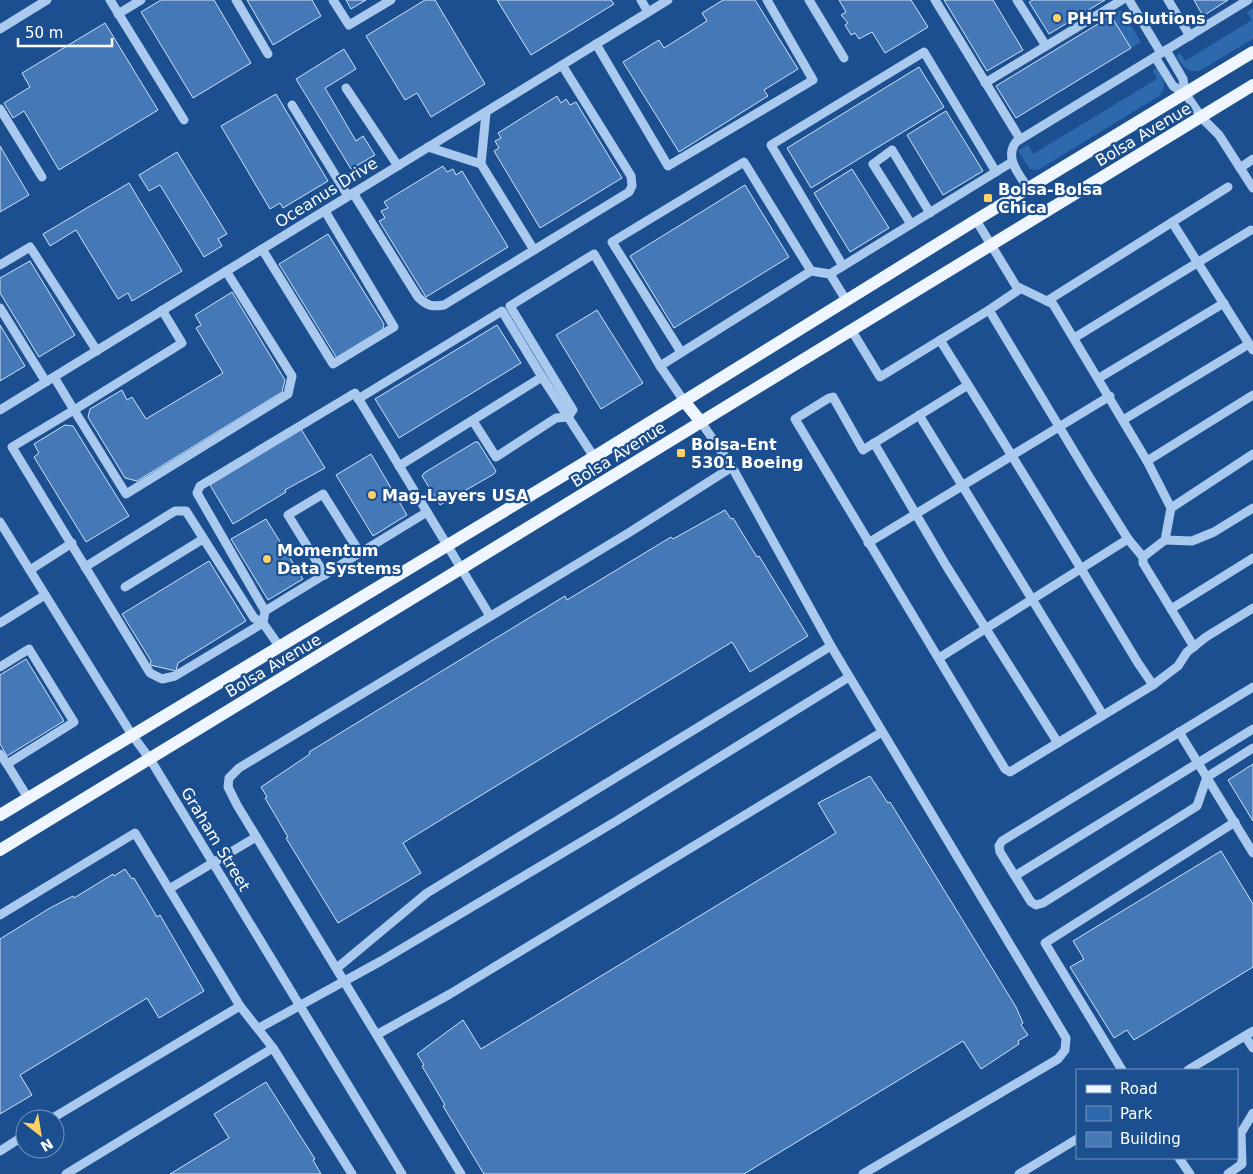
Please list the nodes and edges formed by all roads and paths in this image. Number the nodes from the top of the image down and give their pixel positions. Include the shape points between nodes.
1 (110, 0) edge
2 (140, 0) edge
3 (236, 0) edge
4 (333, 0) edge
5 (391, 0) edge
6 (641, 0) edge
7 (668, 0) edge
8 (767, 0) edge
9 (809, 0) edge
10 (935, 0) edge
11 (1017, 0) edge
12 (1122, 0) edge
13 (1129, 0) edge
14 (1168, 0) edge
15 (1248, 0) edge
16 (41, 2) edge
17 (648, 12) junction
18 (118, 14) junction
19 (0, 29) edge
20 (1190, 36) junction
21 (596, 44) junction
22 (1046, 46) junction
23 (1253, 52) edge
24 (268, 54) dead end
25 (1161, 54) junction
26 (844, 58) dead end
27 (562, 65) junction
28 (985, 83) junction
29 (1253, 85) edge
30 (346, 88) dead end
31 (1185, 93) junction
32 (292, 105) dead end
33 (0, 109) edge
34 (486, 113) junction
35 (1202, 118) junction
36 (184, 120) dead end
37 (1020, 140) junction
38 (428, 147) junction
39 (1253, 159) edge
40 (1012, 162) junction
41 (481, 164) junction
42 (398, 166) junction
43 (1240, 168) junction
44 (996, 172) junction
45 (42, 177) dead end
46 (1228, 187) dead end
47 (1028, 188) junction
48 (1253, 188) edge
49 (351, 195) junction
50 (325, 211) junction
51 (930, 213) junction
52 (976, 220) junction
53 (1172, 222) junction
54 (911, 224) junction
55 (1251, 230) dead end
56 (991, 246) junction
57 (262, 249) junction
58 (534, 250) junction
59 (1199, 262) junction
60 (0, 265) edge
61 (843, 266) junction
62 (226, 271) junction
63 (811, 271) junction
64 (830, 274) junction
65 (1020, 289) junction
66 (846, 300) junction
67 (1047, 301) junction
68 (1224, 303) junction
69 (0, 308) edge
70 (162, 310) junction
71 (989, 310) junction
72 (852, 331) junction
73 (1074, 338) junction
74 (940, 340) junction
75 (1251, 347) edge
76 (96, 351) junction
77 (681, 352) junction
78 (660, 366) junction
79 (542, 377) junction
80 (1099, 378) junction
81 (50, 379) junction
82 (968, 385) junction
83 (1253, 395) edge
84 (1110, 396) junction
85 (358, 399) junction
86 (684, 401) junction
87 (0, 410) edge
88 (74, 410) junction
89 (919, 415) junction
90 (568, 417) junction
91 (1123, 420) junction
92 (473, 421) junction
93 (701, 422) junction
94 (1058, 426) junction
95 (874, 443) junction
96 (1253, 454) edge
97 (1012, 455) junction
98 (594, 457) junction
99 (1147, 461) junction
100 (399, 466) junction
101 (732, 467) junction
102 (963, 484) junction
103 (1171, 508) junction
104 (1253, 508) edge
105 (427, 512) junction
106 (915, 514) junction
107 (0, 522) edge
108 (203, 539) junction
109 (1128, 539) junction
110 (1165, 540) junction
111 (72, 543) junction
112 (868, 543) junction
113 (448, 545) junction
114 (360, 553) junction
115 (1143, 557) junction
116 (1253, 558) edge
117 (85, 567) junction
118 (462, 568) junction
119 (1080, 568) junction
120 (30, 570) junction
121 (325, 575) junction
122 (125, 587) dead end
123 (46, 595) junction
124 (1032, 598) junction
125 (1253, 608) edge
126 (1171, 610) junction
127 (265, 611) junction
128 (490, 616) junction
129 (263, 622) junction
130 (0, 623) edge
131 (986, 628) junction
132 (279, 646) junction
133 (831, 646) junction
134 (1194, 647) junction
135 (939, 658) junction
136 (0, 667) edge
137 (849, 677) junction
138 (1153, 685) junction
139 (1253, 687) edge
140 (1103, 716) junction
141 (1253, 729) edge
142 (882, 732) junction
143 (1179, 732) junction
144 (132, 735) junction
145 (1058, 743) junction
146 (1253, 748) edge
147 (0, 754) edge
148 (150, 759) junction
149 (1198, 762) junction
150 (6, 764) junction
151 (1207, 777) junction
152 (28, 798) junction
153 (0, 815) edge
154 (1235, 822) junction
155 (256, 837) junction
156 (0, 850) edge
157 (1253, 853) edge
158 (213, 862) junction
159 (1015, 876) junction
160 (169, 889) junction
161 (0, 915) edge
162 (337, 968) junction
163 (345, 981) junction
164 (299, 1004) junction
165 (240, 1006) junction
166 (259, 1028) junction
167 (1253, 1031) edge
168 (378, 1034) junction
169 (1245, 1036) junction
170 (273, 1048) junction
171 (1253, 1048) edge
172 (1121, 1069) edge
173 (1190, 1069) edge
174 (65, 1111) edge
175 (1253, 1113) edge
176 (1076, 1139) edge
177 (15, 1141) edge
178 (0, 1150) edge
179 (1180, 1159) edge
180 (66, 1174) edge
181 (352, 1174) edge
182 (402, 1174) edge
183 (461, 1174) edge
184 (864, 1174) edge
185 (1019, 1174) edge
186 (1190, 1174) edge
187 (1228, 1174) edge

1 - 18 street
2 - 18 street
3 - 24 street
4 - 5 street via 349,25
6 - 17 street
7 - 17 street, Oceanus Drive
8 - 21 street via 813,80 668,166
9 - 26 street
10 - 28 street
11 - 22 street
12 - 22 street
13 - 25 street
14 - 20 street
15 - 20 street
16 - 19 street
17 - 21 street, Oceanus Drive
18 - 36 street
20 - 25 street
21 - 27 street, Oceanus Drive
22 - 28 street
23 - 31 main road, Bolsa Avenue
25 - 31 street via 1183,79
25 - 31 street via 1173,86
25 - 37 street
27 - 34 street, Oceanus Drive
27 - 58 street via 632,176 632,186 629,192
28 - 37 street
29 - 35 main road, Bolsa Avenue
30 - 42 street
31 - 35 street
31 - 47 main road, Bolsa Avenue
32 - 49 street
33 - 45 street
34 - 38 street, Oceanus Drive
34 - 41 street
35 - 43 street via 1219,135
35 - 56 main road, Bolsa Avenue
37 - 40 street via 1012,150
38 - 41 street
38 - 42 street, Oceanus Drive
39 - 43 street
40 - 44 street
40 - 47 street
41 - 58 street
42 - 49 street, Oceanus Drive
43 - 48 street
44 - 51 street
44 - 61 street via 924,52 771,145
46 - 53 street
47 - 52 main road, Bolsa Avenue
49 - 50 street, Oceanus Drive
49 - 58 street via 425,304 444,305
50 - 57 street, Oceanus Drive
50 - 57 street via 394,327 363,346 333,364
51 - 54 street
51 - 54 street via 892,150 873,164
52 - 56 street
52 - 66 main road, Bolsa Avenue
53 - 59 street
53 - 67 street
54 - 61 street
55 - 59 street
56 - 65 street
56 - 72 main road, Bolsa Avenue
57 - 62 street, Oceanus Drive
59 - 68 street
59 - 73 street
60 - 76 street via 30,247
61 - 64 street
62 - 70 street, Oceanus Drive
62 - 88 street via 292,376 288,394 126,494
63 - 64 street
63 - 77 street
63 - 77 street via 744,162 612,242
64 - 66 street
65 - 67 street
65 - 71 street
66 - 86 main road, Bolsa Avenue
67 - 73 street via 1053,304
68 - 75 street
68 - 80 street
69 - 81 street
70 - 76 street, Oceanus Drive
70 - 88 street via 182,343
71 - 74 street
71 - 94 street
72 - 74 street via 880,377
72 - 93 main road, Bolsa Avenue
73 - 80 street
74 - 82 street
75 - 91 street
76 - 81 street, Oceanus Drive
77 - 78 street
78 - 86 street
78 - 90 street via 594,254 510,306 573,410
79 - 85 street via 502,311
79 - 90 street
79 - 92 street
80 - 84 street
81 - 87 street, Oceanus Drive
81 - 88 street
82 - 89 street
82 - 97 street
83 - 99 street
84 - 91 street
84 - 94 street
85 - 100 street
85 - 127 street via 355,393 200,486 197,493
86 - 93 main road
86 - 98 main road, Bolsa Avenue
88 - 111 street via 12,447
89 - 95 street
89 - 102 street
90 - 92 street via 556,418 496,457
90 - 98 street
91 - 99 street
92 - 100 street
93 - 101 street
93 - 118 main road, Bolsa Avenue
94 - 97 street
94 - 109 street
95 - 106 street
95 - 112 street via 861,449 833,398 795,418
96 - 103 street
97 - 102 street
97 - 119 street
98 - 113 main road, Bolsa Avenue
99 - 103 street
100 - 105 street
101 - 128 street
101 - 133 street
102 - 106 street
102 - 124 street
103 - 110 street
104 - 110 street via 1214,532 1192,541
105 - 113 street
105 - 114 street
106 - 112 street
106 - 131 street
107 - 120 street, Graham Street
108 - 117 street via 186,511 175,511
108 - 122 street
108 - 129 street via 254,618
109 - 115 street
109 - 119 street
110 - 115 street
111 - 117 street
111 - 120 street
112 - 135 street
113 - 118 street
113 - 132 main road, Bolsa Avenue
114 - 121 street
114 - 121 street via 323,494 288,515
115 - 126 street
116 - 126 street
117 - 129 street via 150,674 162,679 175,676
118 - 128 street
118 - 148 main road, Bolsa Avenue
119 - 124 street
119 - 138 street
120 - 123 street, Graham Street
121 - 127 street
123 - 130 street
123 - 144 street, Graham Street
124 - 131 street
124 - 140 street
125 - 134 street
126 - 134 street
127 - 129 street
128 - 155 street via 239,768 229,778 228,788
129 - 132 street
131 - 135 street
131 - 145 street
132 - 144 main road, Bolsa Avenue
133 - 137 street
133 - 162 street via 427,893
134 - 138 street via 1178,666
135 - 145 street via 1008,771
136 - 150 street via 29,649 74,722
137 - 142 street
137 - 163 street via 618,820
138 - 140 street
139 - 143 street
140 - 145 street
141 - 149 street
142 - 168 street
142 - 184 street via 1066,1038 1065,1050 1058,1059
143 - 149 street
143 - 159 street via 1002,841 1000,852
144 - 148 street, Graham Street
144 - 152 main road, Bolsa Avenue
146 - 151 street
147 - 150 street
148 - 156 main road, Bolsa Avenue
148 - 158 street, Graham Street
149 - 151 street
149 - 159 street
150 - 152 street
151 - 154 street
151 - 159 street via 1196,806 1043,903 1036,905 1031,902
152 - 153 main road, Bolsa Avenue
154 - 157 street
154 - 172 street via 1045,943
155 - 158 street
155 - 162 street
158 - 160 street
158 - 164 street, Graham Street
160 - 161 street via 135,833
160 - 165 street
162 - 163 street
163 - 164 street
163 - 168 street
164 - 166 street
164 - 182 street, Graham Street
165 - 166 street
165 - 174 street
166 - 170 street
167 - 169 street
168 - 183 street
169 - 171 street
169 - 173 street
170 - 180 street
170 - 181 street
175 - 187 street via 1241,1133 1242,1164
176 - 185 street
177 - 178 street
179 - 186 street

